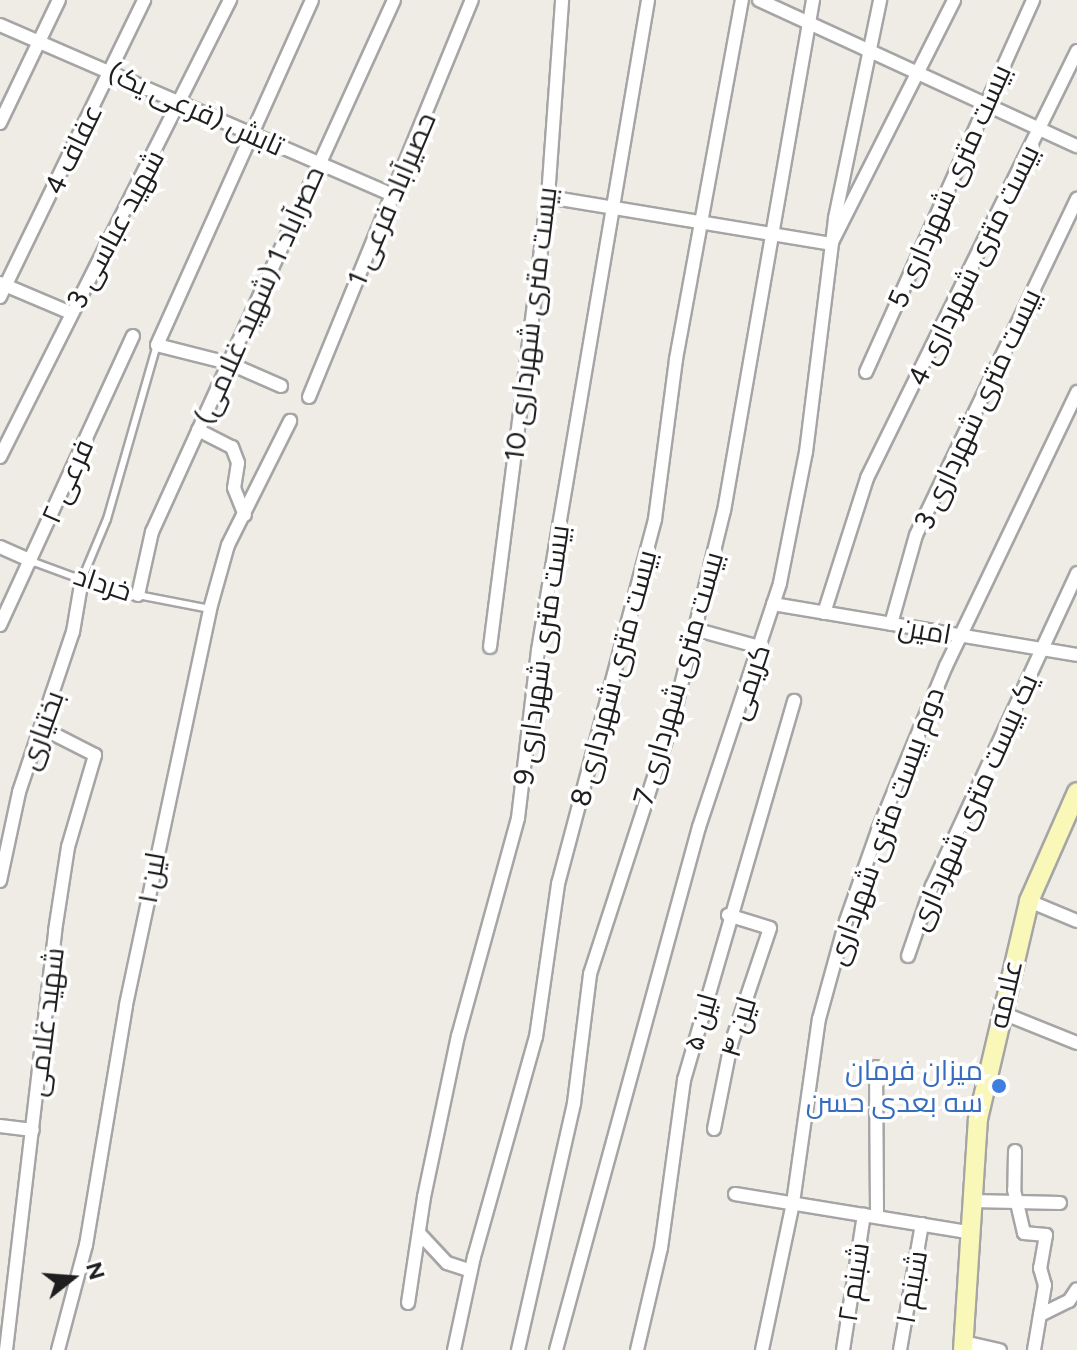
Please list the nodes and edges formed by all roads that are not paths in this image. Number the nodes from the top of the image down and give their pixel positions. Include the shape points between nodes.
1 (59, 0) edge
2 (144, 0) edge
3 (230, 0) edge
4 (312, 0) edge
5 (394, 0) edge
6 (472, 0) edge
7 (562, 0) edge
8 (648, 0) edge
9 (742, 0) edge
10 (759, 0) edge
11 (813, 0) edge
12 (880, 0) edge
13 (954, 0) edge
14 (1033, 0) edge
15 (809, 22) junction
16 (0, 25) edge
17 (39, 41) junction
18 (871, 50) junction
19 (1077, 51) edge
20 (111, 72) junction
21 (920, 72) junction
22 (181, 102) junction
23 (987, 103) junction
24 (0, 123) edge
25 (1040, 128) junction
26 (252, 133) junction
27 (1077, 146) edge
28 (319, 162) junction
29 (391, 194) junction
30 (548, 197) junction
31 (1077, 199) edge
32 (612, 207) junction
33 (705, 221) junction
34 (774, 232) junction
35 (831, 244) junction
36 (2, 288) edge
37 (71, 313) junction
38 (133, 336) dead end
39 (157, 345) junction
40 (228, 363) junction
41 (866, 372) dead end
42 (281, 386) dead end
43 (1077, 392) edge
44 (309, 397) dead end
45 (290, 421) dead end
46 (198, 430) junction
47 (0, 457) edge
48 (245, 515) junction
49 (0, 547) edge
50 (31, 561) junction
51 (1077, 573) edge
52 (82, 579) junction
53 (138, 595) junction
54 (773, 604) junction
55 (210, 609) junction
56 (824, 613) junction
57 (891, 624) junction
58 (0, 625) edge
59 (694, 629) junction
60 (961, 636) junction
61 (490, 647) dead end
62 (760, 647) junction
63 (1041, 649) junction
64 (1077, 655) edge
65 (794, 701) dead end
66 (44, 729) junction
67 (1076, 797) edge
68 (0, 881) edge
69 (1029, 901) junction
70 (728, 915) junction
71 (1077, 921) edge
72 (908, 956) dead end
73 (1000, 1012) junction
74 (1077, 1043) edge
75 (876, 1067) dead end
76 (0, 1126) edge
77 (714, 1129) dead end
78 (33, 1130) junction
79 (1015, 1151) dead end
80 (735, 1194) dead end
81 (973, 1201) junction
82 (1020, 1202) junction
83 (793, 1203) junction
84 (1060, 1203) dead end
85 (871, 1216) junction
86 (922, 1224) junction
87 (419, 1233) junction
88 (972, 1233) junction
89 (471, 1271) junction
90 (1077, 1289) edge
91 (408, 1303) dead end
92 (1040, 1315) junction
93 (964, 1346) edge
94 (4, 1347) edge
95 (58, 1350) edge
96 (454, 1350) edge
97 (518, 1350) edge
98 (556, 1350) edge
99 (637, 1350) edge
100 (762, 1350) edge
101 (843, 1350) edge
102 (900, 1350) edge
103 (1000, 1350) edge
104 (1034, 1350) edge

1 - 17 street
2 - 20 street, عفاف 4
3 - 22 street, شهید عباسی 3
4 - 26 street
5 - 28 street, حصرآباد 1 (شهید غلامی)
6 - 29 street, حصیرآباد فرعی 1
7 - 30 street, بیست متری شهرداری 10
8 - 32 street, بیست متری شهرداری 9
9 - 33 street, بیست متری شهرداری 8
10 - 15 street
11 - 15 street, بیست متری شهرداری 7
12 - 18 street, کریمی
13 - 21 street
14 - 23 street, بیست متری شهرداری 5
15 - 18 street
15 - 34 street, بیست متری شهرداری 7
16 - 17 street, تابش (فرعی یک)
17 - 20 street, تابش (فرعی یک)
17 - 24 street
18 - 21 street
18 - 35 street, کریمی
19 - 25 street, بیست متری شهرداری 4
20 - 22 street, تابش (فرعی یک)
20 - 36 street, عفاف 4
21 - 23 street
21 - 35 street
22 - 26 street, تابش (فرعی یک)
22 - 37 street, شهید عباسی 3
23 - 25 street
23 - 41 street, بیست متری شهرداری 5
25 - 27 street
25 - 56 street, بیست متری شهرداری 4 via 867,478
26 - 28 street, تابش (فرعی یک)
26 - 39 street
28 - 29 street, تابش (فرعی یک)
28 - 40 street, حصرآباد 1 (شهید غلامی)
29 - 44 street, حصیرآباد فرعی 1
30 - 32 street
30 - 61 street, بیست متری شهرداری 10
31 - 57 street, بیست متری شهرداری 3 via 916,535
32 - 33 street
32 - 87 street, بیست متری شهرداری 9 via 538,650 518,818 458,1036
33 - 34 street
33 - 89 street, بیست متری شهرداری 8 via 676,359 655,519 558,884 536,1037
34 - 35 street
34 - 59 street, بیست متری شهرداری 7 via 724,511
35 - 54 street, کریمی via 806,452
36 - 37 street
37 - 47 street, شهید عباسی 3
38 - 50 street, ۲ فرعی
39 - 40 street
39 - 52 lane via 107,519
40 - 42 street
40 - 46 street, حصرآباد 1 (شهید غلامی)
43 - 60 street, دوم بیست متری شهرداری
45 - 48 street, لین ۱
46 - 48 street via 232,447 238,463 234,488
46 - 53 street, حصرآباد 1 (شهید غلامی) via 152,532
48 - 55 street, لین ۱ via 228,545
49 - 50 street, خرداد
50 - 52 lane, خرداد
50 - 58 street, ۲ فرعی
51 - 63 street, یک بیست متری شهرداری
52 - 53 lane, خرداد
52 - 66 street, بختیاری via 73,632
53 - 55 lane, خرداد
54 - 56 street, امین
54 - 62 street, کریمی
55 - 95 street, لین ۱ via 159,833 86,1245
56 - 57 street, امین
57 - 60 street, امین
59 - 62 street
59 - 97 street, بیست متری شهرداری 7 via 673,718 590,974 574,1103
60 - 63 street, امین
60 - 83 street, دوم بیست متری شهرداری via 878,830 826,986
62 - 98 street, کریمی via 699,827
63 - 64 street, امین
63 - 72 street, یک بیست متری شهرداری via 932,886
65 - 70 street, لین ۵
66 - 68 street, بختیاری via 19,792
66 - 78 street, شهید غلامی via 95,755 68,847
67 - 69 street, علامه
69 - 71 street
69 - 73 street, علامه
70 - 77 street, لین ۴ via 770,928 731,1044
70 - 99 street, لین ۵ via 678,1106 661,1248
73 - 74 street
73 - 81 street, علامه via 978,1119
75 - 85 street, شبنم ۲
76 - 78 street
78 - 94 street, شهید غلامی
79 - 82 street via 1014,1190
80 - 83 street
81 - 82 street
81 - 88 street, علامه
82 - 84 street
82 - 92 street via 1024,1233 1046,1235
83 - 85 street
83 - 100 street, دوم بیست متری شهرداری
85 - 86 street
85 - 101 street, شبنم ۲
86 - 88 street
86 - 102 street, شبنم ۱
87 - 89 street via 447,1263
87 - 91 street, بیست متری شهرداری 9
88 - 93 street, علامه
89 - 96 street, بیست متری شهرداری 8
90 - 92 street via 1069,1301
92 - 104 street
93 - 103 street

